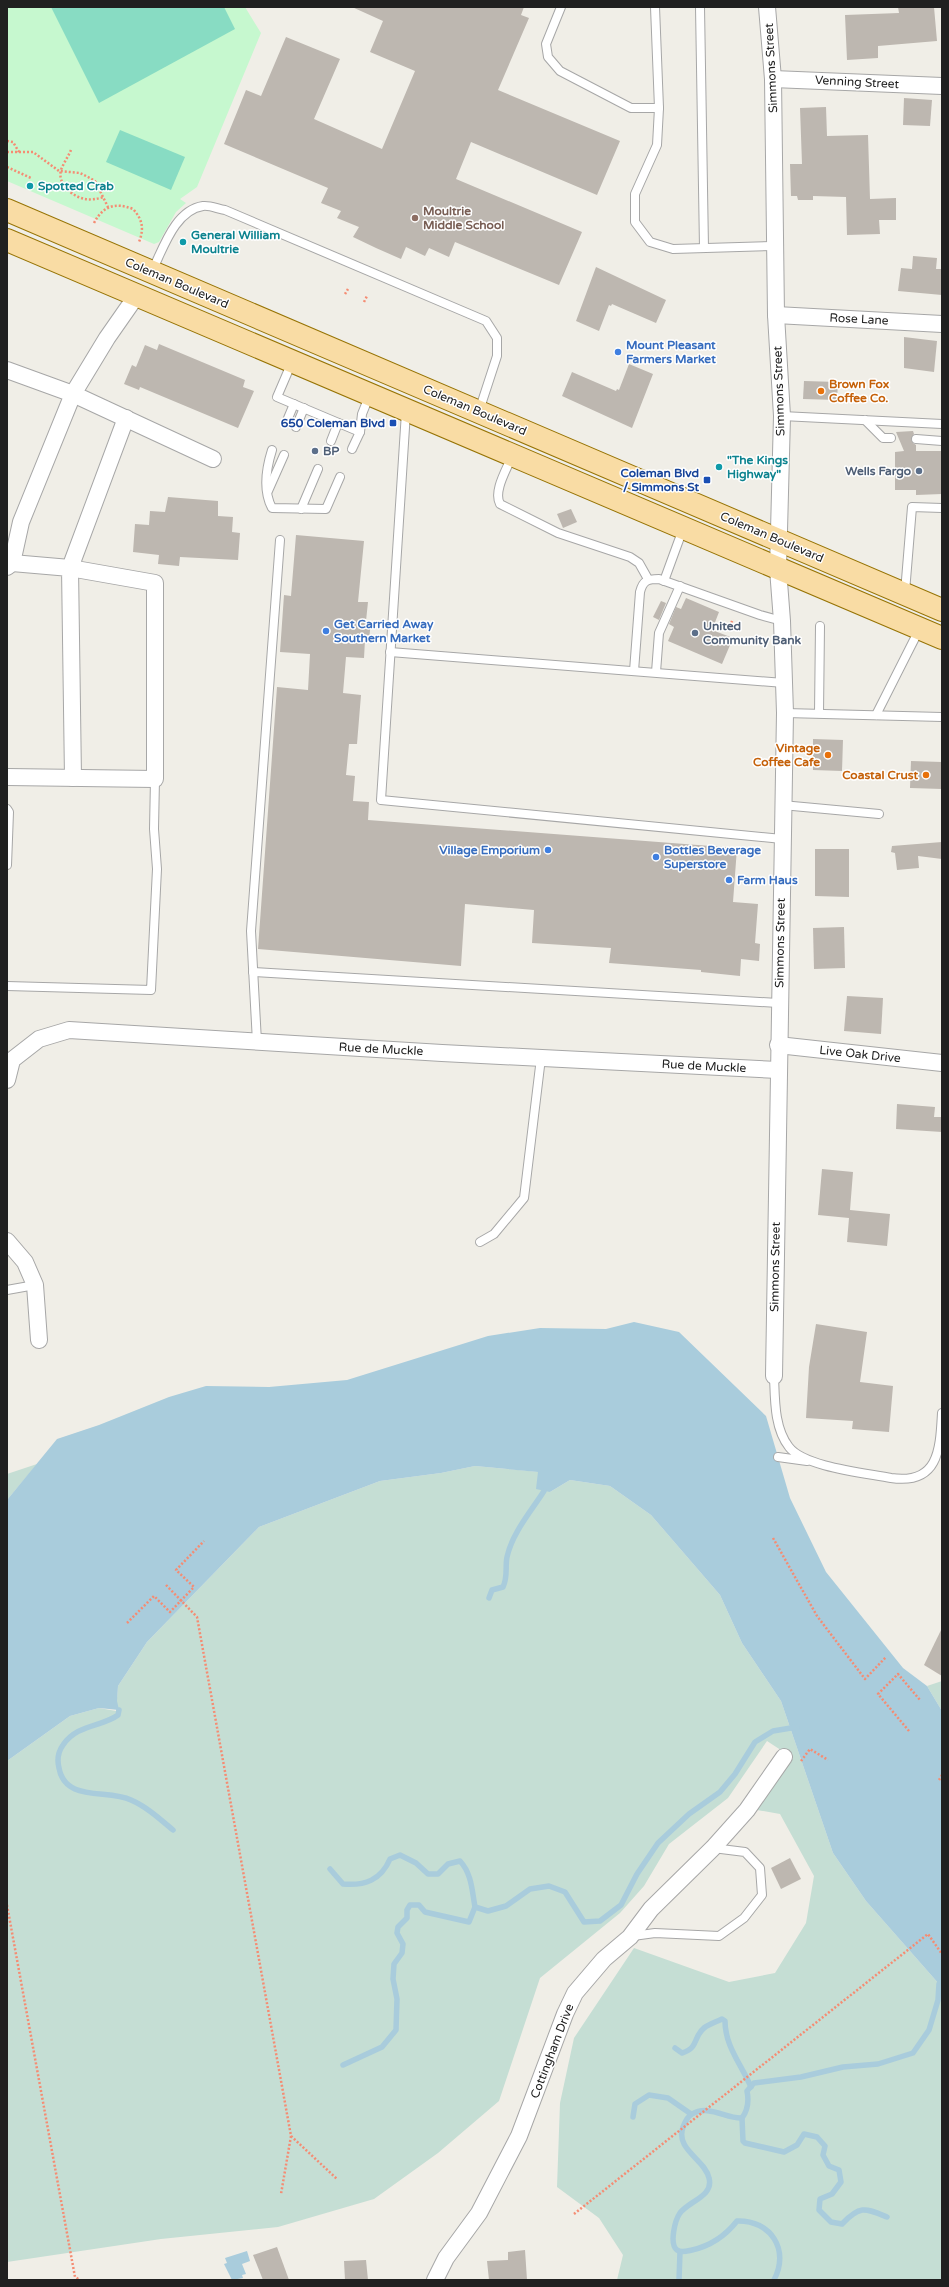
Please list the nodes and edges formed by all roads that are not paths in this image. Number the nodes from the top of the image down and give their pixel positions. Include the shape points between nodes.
1 (561, 7) edge
2 (655, 7) edge
3 (700, 7) edge
4 (767, 7) edge
5 (773, 79) junction
6 (942, 86) edge
7 (659, 108) junction
8 (7, 210) edge
9 (7, 240) edge
10 (774, 246) junction
11 (704, 248) junction
12 (151, 272) junction
13 (137, 295) junction
14 (776, 315) junction
15 (942, 324) edge
16 (329, 348) junction
17 (292, 361) junction
18 (7, 370) edge
19 (72, 394) junction
20 (370, 394) junction
21 (294, 404) junction
22 (304, 408) junction
23 (406, 410) junction
24 (479, 412) junction
25 (782, 416) junction
26 (126, 418) junction
27 (865, 420) junction
28 (338, 422) junction
29 (286, 423) dead end
30 (942, 424) edge
31 (296, 427) dead end
32 (360, 432) junction
33 (891, 438) dead end
34 (916, 439) dead end
35 (330, 441) dead end
36 (942, 441) edge
37 (352, 449) dead end
38 (272, 450) dead end
39 (284, 455) dead end
40 (513, 455) junction
41 (213, 459) dead end
42 (318, 469) dead end
43 (340, 478) dead end
44 (266, 497) junction
45 (301, 508) junction
46 (942, 508) edge
47 (7, 525) edge
48 (684, 528) junction
49 (17, 540) junction
50 (280, 540) dead end
51 (779, 540) junction
52 (9, 565) edge
53 (70, 568) junction
54 (778, 568) junction
55 (648, 579) junction
56 (664, 581) junction
57 (680, 586) junction
58 (905, 594) junction
59 (942, 610) edge
60 (782, 621) junction
61 (820, 626) dead end
62 (920, 629) junction
63 (942, 638) edge
64 (390, 652) junction
65 (634, 671) junction
66 (656, 672) junction
67 (784, 683) junction
68 (785, 713) junction
69 (819, 713) junction
70 (876, 715) junction
71 (942, 717) edge
72 (7, 778) edge
73 (73, 778) junction
74 (155, 778) junction
75 (782, 805) junction
76 (7, 809) edge
77 (879, 814) dead end
78 (782, 839) junction
79 (7, 865) edge
80 (253, 972) junction
81 (7, 986) edge
82 (778, 1003) junction
83 (257, 1042) junction
84 (778, 1045) junction
85 (541, 1058) junction
86 (942, 1063) edge
87 (778, 1070) junction
88 (7, 1080) edge
89 (7, 1242) edge
90 (480, 1242) dead end
91 (35, 1285) junction
92 (7, 1290) edge
93 (39, 1340) dead end
94 (774, 1376) joint
95 (942, 1413) edge
96 (778, 1457) dead end
97 (807, 1461) junction
98 (784, 1757) dead end
99 (713, 1848) junction
100 (630, 1937) junction
101 (435, 2280) edge

1 - 7 lane via 546,44 548,57 560,71 631,108
2 - 7 lane
3 - 11 lane
4 - 5 street, Simmons Street
5 - 6 street, Venning Street
5 - 10 street, Simmons Street
7 - 11 lane via 657,145 635,194 635,222 650,242 673,249
8 - 12 main road, Coleman Boulevard
9 - 13 main road
10 - 11 lane
10 - 14 street, Simmons Street
12 - 16 main road, Coleman Boulevard
12 - 24 lane via 178,221 189,211 204,206 225,210 472,315 486,321 497,338 497,356
13 - 16 main road via 160,288 260,330
13 - 17 main road
13 - 19 street
14 - 15 street, Rose Lane
14 - 25 street, Simmons Street
16 - 24 main road, Coleman Boulevard
17 - 20 main road
17 - 21 lane via 277,397
18 - 19 street
19 - 26 street
19 - 49 street via 21,522
20 - 23 main road
20 - 32 lane via 362,414
21 - 22 lane
21 - 29 lane
22 - 28 lane
22 - 31 lane
23 - 40 main road
23 - 64 lane
24 - 51 main road, Coleman Boulevard
25 - 27 lane
25 - 51 street, Simmons Street
26 - 41 street
26 - 53 street
27 - 30 lane
27 - 33 lane via 883,438
28 - 32 lane
28 - 35 lane
32 - 37 lane
34 - 36 lane
38 - 44 lane
39 - 44 lane
40 - 48 main road
40 - 55 lane via 499,490 497,498 500,504 558,533 630,557 639,563
42 - 45 lane
43 - 45 lane via 326,509
44 - 45 lane via 272,508
46 - 58 lane via 912,507
47 - 49 street
48 - 54 main road
48 - 56 lane
49 - 52 street
50 - 80 lane via 251,931
51 - 54 street, Simmons Street
51 - 58 main road, Coleman Boulevard
52 - 53 street
53 - 73 street
53 - 74 street via 155,583
54 - 60 street, Simmons Street
54 - 62 main road
55 - 56 lane
55 - 65 lane via 642,584 640,592
56 - 57 lane
57 - 60 lane
57 - 66 lane via 659,633
58 - 59 main road, Coleman Boulevard
60 - 67 street, Simmons Street
61 - 69 lane
62 - 63 main road
62 - 70 lane
64 - 65 lane
64 - 78 lane via 381,800
65 - 66 lane
66 - 67 lane
67 - 68 street, Simmons Street
68 - 69 lane
68 - 75 street, Simmons Street
69 - 70 lane
70 - 71 lane
72 - 73 street
73 - 74 street
74 - 81 lane via 154,829 157,869 151,990
75 - 77 lane
75 - 78 street, Simmons Street
76 - 79 lane
78 - 82 street, Simmons Street
80 - 82 lane
80 - 83 lane
82 - 84 street, Simmons Street
83 - 85 street, Rue de Muckle
83 - 88 street, Rue de Muckle via 69,1030 39,1039 12,1060
84 - 86 street, Live Oak Drive
84 - 87 street, Simmons Street
85 - 87 street, Rue de Muckle
85 - 90 lane via 524,1198 494,1234
87 - 94 street, Simmons Street
89 - 91 street via 25,1262
91 - 92 lane
91 - 93 street
94 - 97 lane via 775,1412 780,1427 789,1448
95 - 97 lane via 938,1457 932,1465 914,1478 891,1478
96 - 97 lane
98 - 99 street, Cottingham Drive via 746,1810
99 - 100 street, Cottingham Drive via 651,1909
99 - 100 lane via 745,1852 760,1868 762,1895 744,1918 719,1936 655,1932
100 - 101 street, Cottingham Drive via 604,1958 576,1993 565,2014 516,2142 479,2213 446,2258

